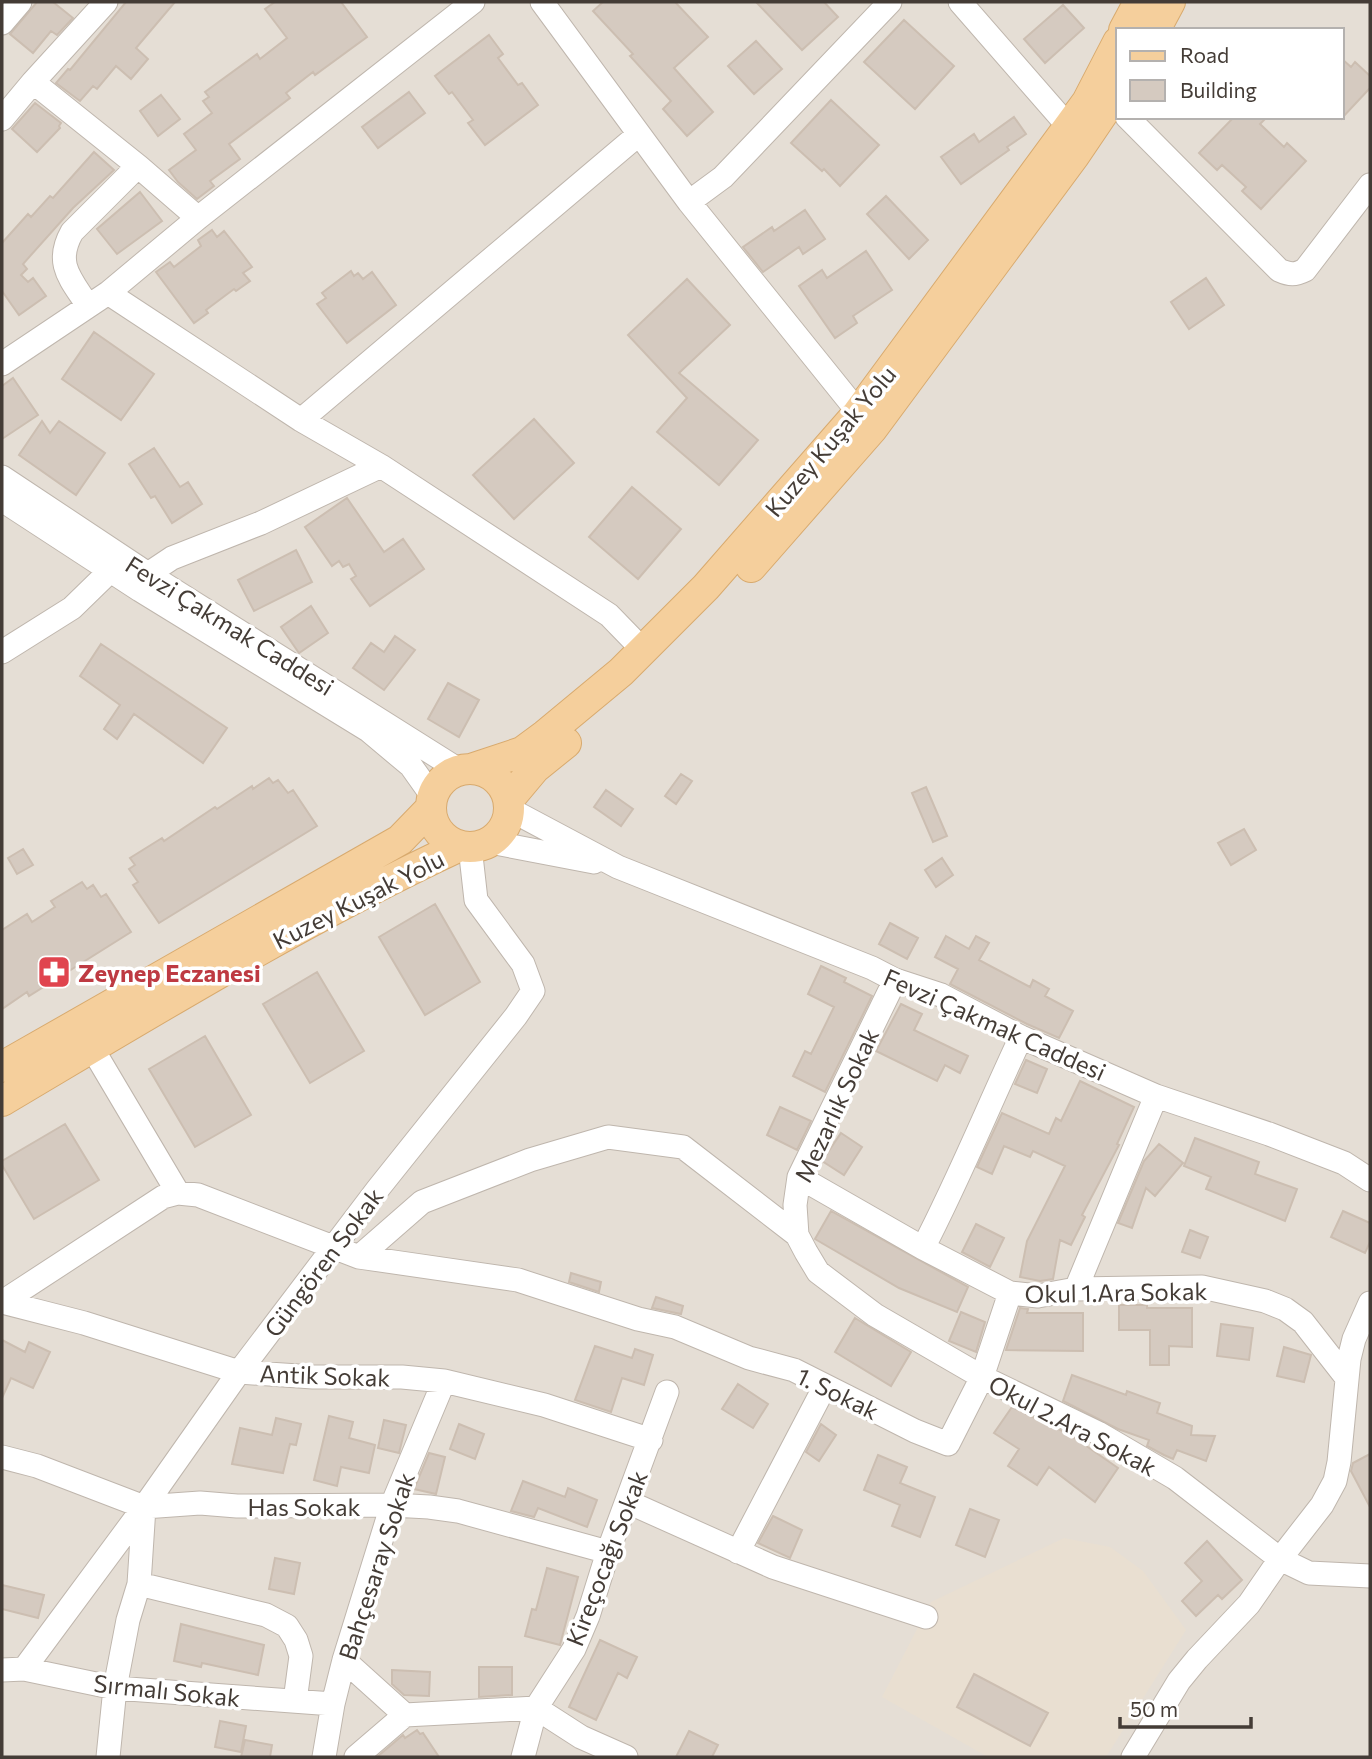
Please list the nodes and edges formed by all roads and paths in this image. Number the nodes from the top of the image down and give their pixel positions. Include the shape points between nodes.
1 (20, 2) edge
2 (106, 2) edge
3 (472, 2) edge
4 (541, 2) edge
5 (890, 2) edge
6 (960, 2) edge
7 (1139, 2) edge
8 (1170, 2) edge
9 (2, 23) edge
10 (1125, 28) edge
11 (1156, 28) edge
12 (1116, 46) edge
13 (33, 82) junction
14 (1116, 107) edge
15 (2, 119) edge
16 (1133, 119) edge
17 (1069, 127) junction
18 (638, 135) junction
19 (138, 166) junction
20 (1370, 185) edge
21 (689, 202) junction
22 (198, 218) junction
23 (108, 293) junction
24 (88, 306) junction
25 (2, 364) edge
26 (301, 420) junction
27 (865, 421) junction
28 (381, 466) junction
29 (2, 477) edge
30 (2, 500) edge
31 (110, 571) junction
32 (148, 574) junction
33 (643, 650) junction
34 (2, 652) edge
35 (465, 770) junction
36 (432, 802) junction
37 (509, 804) junction
38 (474, 845) junction
39 (618, 867) junction
40 (895, 980) junction
41 (1021, 1037) junction
42 (92, 1048) junction
43 (2, 1067) edge
44 (1156, 1096) junction
45 (2, 1101) edge
46 (799, 1177) junction
47 (1370, 1180) edge
48 (178, 1194) junction
49 (797, 1235) junction
50 (923, 1248) junction
51 (334, 1249) junction
52 (359, 1257) junction
53 (1076, 1289) junction
54 (1010, 1293) junction
55 (3, 1302) edge
56 (1370, 1303) edge
57 (239, 1372) junction
58 (982, 1377) junction
59 (1346, 1377) junction
60 (444, 1381) junction
61 (825, 1386) junction
62 (667, 1392) dead end
63 (651, 1440) junction
64 (2, 1458) edge
65 (628, 1502) junction
66 (392, 1505) junction
67 (144, 1507) junction
68 (608, 1552) junction
69 (738, 1552) junction
70 (1280, 1559) junction
71 (1370, 1576) edge
72 (139, 1584) junction
73 (926, 1617) dead end
74 (344, 1660) junction
75 (13, 1670) edge
76 (115, 1688) junction
77 (295, 1702) junction
78 (333, 1704) junction
79 (536, 1709) junction
80 (405, 1715) junction
81 (108, 1757) edge
82 (324, 1757) edge
83 (356, 1757) edge
84 (523, 1757) edge
85 (626, 1757) edge
86 (1133, 1757) edge

1 - 9 street
2 - 13 street
3 - 22 street
4 - 18 street
5 - 21 street via 723,177
6 - 17 street
7 - 10 main road
8 - 11 main road
12 - 17 main road, Kuzey Kuşak Yolu
13 - 15 street
13 - 19 street
14 - 27 main road, Kuzey Kuşak Yolu
16 - 20 street via 1287,274 1305,270
17 - 27 main road, Kuzey Kuşak Yolu
18 - 21 street
18 - 26 street
19 - 22 street
19 - 24 street via 66,243 62,257 67,273
21 - 27 street
22 - 23 street
23 - 24 street
23 - 26 street
24 - 25 street
26 - 28 street
27 - 33 main road, Kuzey Kuşak Yolu
27 - 37 main road, Kuzey Kuşak Yolu via 743,576 634,685 535,768
28 - 32 street via 261,523 172,558
28 - 33 street via 609,615
29 - 32 street, Fevzi Çakmak Caddesi
30 - 31 street
31 - 34 street via 72,608
31 - 36 street via 379,738 411,766
32 - 35 street, Fevzi Çakmak Caddesi
33 - 35 main road, Kuzey Kuşak Yolu via 522,752
35 - 36 main road via 448,776
35 - 37 main road via 484,771 495,778
36 - 38 main road via 435,824 446,838
36 - 43 main road, Kuzey Kuşak Yolu via 400,840
37 - 38 main road via 504,828
37 - 39 street
38 - 39 street
38 - 42 main road, Kuzey Kuşak Yolu via 379,884
38 - 51 street, Güngören Sokak via 476,900 523,964 533,991
39 - 40 street, Fevzi Çakmak Caddesi
40 - 41 street, Fevzi Çakmak Caddesi via 941,995
40 - 46 street, Mezarlık Sokak
41 - 44 street, Fevzi Çakmak Caddesi
41 - 50 street
42 - 45 main road, Kuzey Kuşak Yolu
42 - 48 street
44 - 47 street, Fevzi Çakmak Caddesi via 1344,1163
44 - 53 street
46 - 49 street, Mezarlık Sokak via 794,1205
46 - 50 street, Okul 1.Ara Sokak
48 - 51 street, 1. Sokak via 198,1195
48 - 55 street via 163,1197
49 - 52 street via 683,1147 608,1137 530,1160 422,1202
49 - 58 street, Okul 2.Ara Sokak via 818,1272 841,1290
50 - 54 street, Okul 1.Ara Sokak
51 - 52 street, 1. Sokak
51 - 57 street, Güngören Sokak
52 - 61 street, 1. Sokak via 518,1280 675,1327 725,1349 794,1370
53 - 54 street, Okul 1.Ara Sokak via 1038,1296
53 - 59 street, Okul 1.Ara Sokak via 1202,1287 1265,1301 1303,1322
54 - 58 street
55 - 57 street, Antik Sokak
56 - 59 street via 1354,1339
57 - 60 street, Antik Sokak
57 - 67 street, Güngören Sokak
58 - 61 street, 1. Sokak via 948,1444
58 - 70 street, Okul 2.Ara Sokak via 1098,1433 1174,1478
59 - 70 street via 1335,1481
60 - 63 street, Antik Sokak via 544,1405
60 - 66 street, Bahçesaray Sokak
61 - 69 street
62 - 63 street, Kireçocağı Sokak
63 - 65 street, Kireçocağı Sokak
64 - 67 street, Has Sokak via 37,1466
65 - 68 street, Kireçocağı Sokak
65 - 69 street
66 - 67 street, Has Sokak via 200,1503
66 - 68 street, Has Sokak via 458,1511
66 - 74 street, Bahçesaray Sokak
67 - 72 street
67 - 75 street, Güngören Sokak
68 - 79 street, Kireçocağı Sokak via 574,1649
69 - 73 street
70 - 71 street, Okul 2.Ara Sokak via 1309,1573
70 - 86 street via 1249,1604 1179,1681
72 - 76 street
72 - 77 street via 266,1615 287,1626 301,1656
74 - 78 street, Bahçesaray Sokak
74 - 80 street
75 - 76 street, Sırmalı Sokak
76 - 77 street, Sırmalı Sokak
76 - 81 street
77 - 78 street, Sırmalı Sokak
78 - 82 street, Bahçesaray Sokak
79 - 80 street
79 - 84 street, Kireçocağı Sokak
79 - 85 street via 581,1737
80 - 83 street

